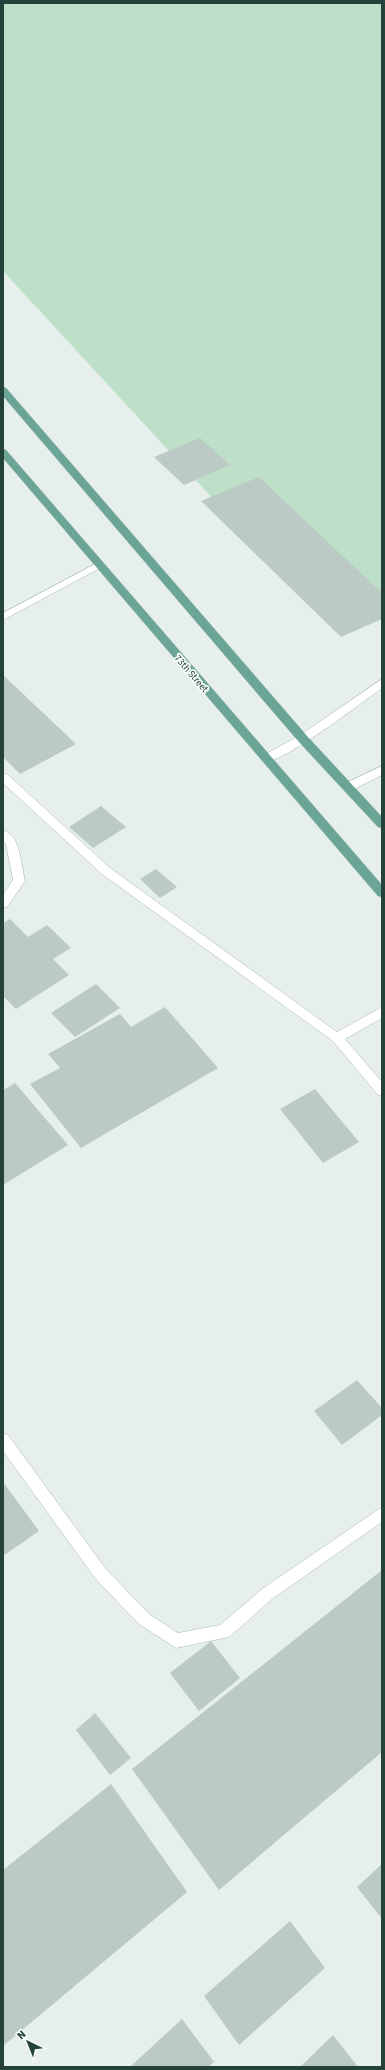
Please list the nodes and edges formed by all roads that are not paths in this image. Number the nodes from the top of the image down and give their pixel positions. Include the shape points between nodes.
1 (3, 390) edge
2 (3, 452) edge
3 (98, 564) junction
4 (3, 616) edge
5 (382, 684) edge
6 (303, 739) junction
7 (266, 759) junction
8 (382, 770) edge
9 (3, 777) edge
10 (348, 787) junction
11 (382, 824) edge
12 (3, 834) edge
13 (382, 893) edge
14 (3, 904) edge
15 (382, 1012) edge
16 (337, 1038) junction
17 (382, 1091) edge
18 (3, 1440) edge
19 (382, 1514) edge

1 - 6 main road
2 - 3 main road, 73th Street
3 - 4 street
3 - 7 main road, 73th Street
5 - 6 street
6 - 7 street
6 - 10 main road
7 - 13 main road, 73th Street
8 - 10 street
9 - 16 street via 106,871
10 - 11 main road
12 - 14 street via 11,842 19,882
15 - 16 street
16 - 17 street
18 - 19 street via 100,1573 144,1619 176,1641 224,1632 266,1594

